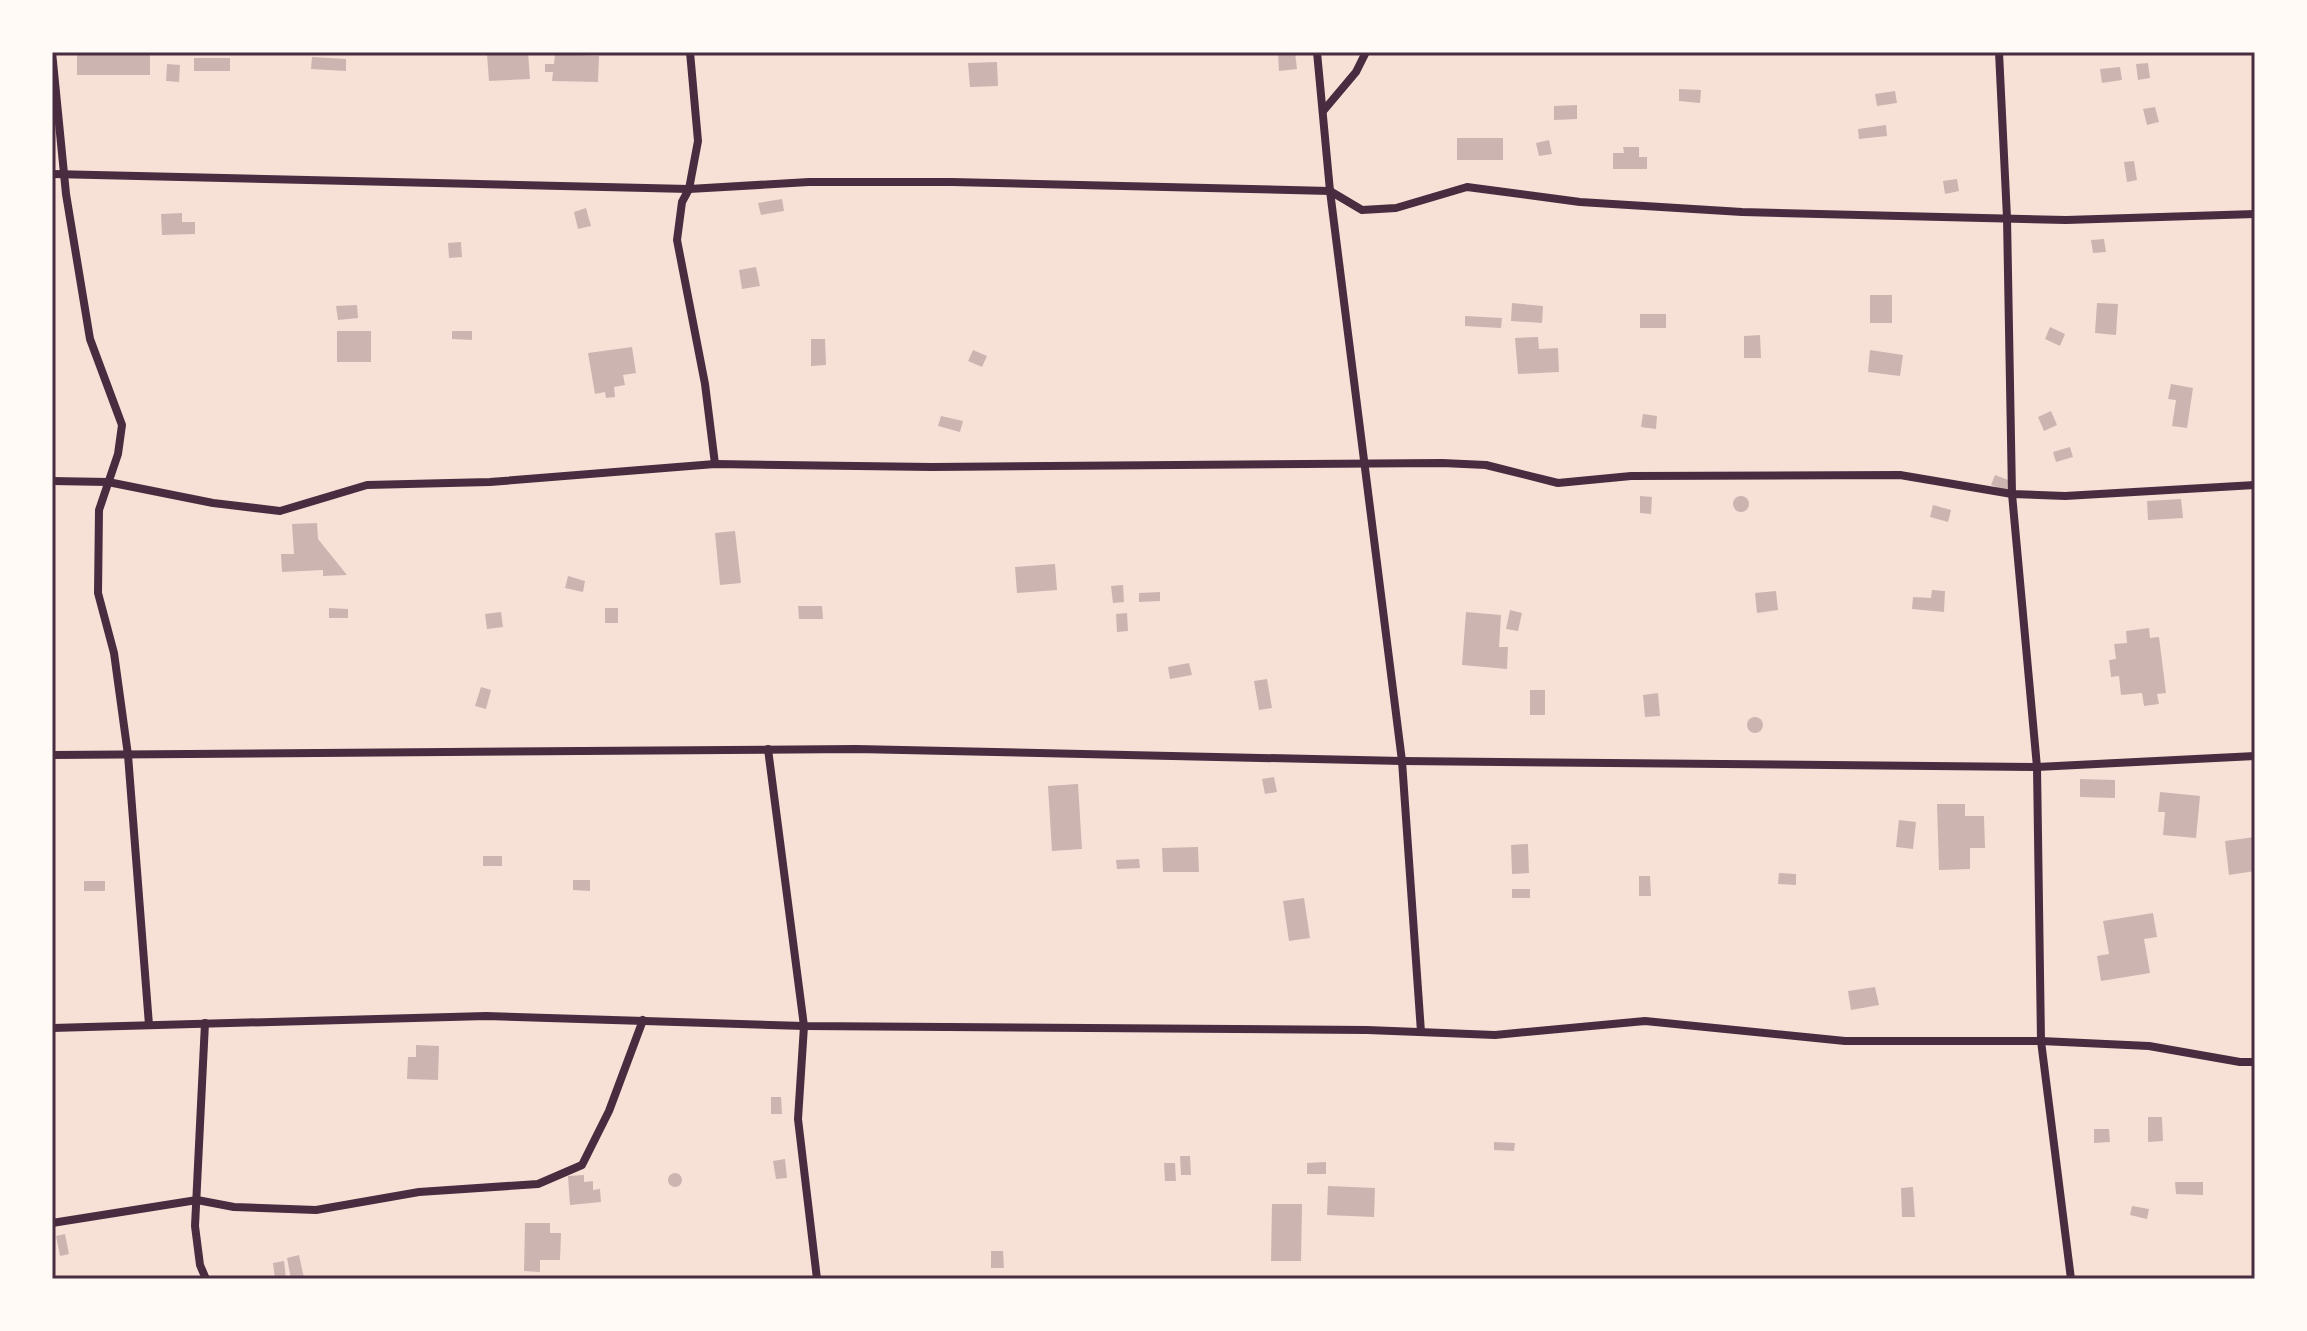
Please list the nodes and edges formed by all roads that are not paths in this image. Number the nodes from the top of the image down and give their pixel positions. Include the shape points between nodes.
1 (52, 52) edge
2 (690, 52) edge
3 (1317, 52) edge
4 (1366, 52) edge
5 (1999, 52) edge
6 (1324, 110) junction
7 (64, 172) junction
8 (52, 174) edge
9 (689, 189) junction
10 (1330, 191) junction
11 (2255, 214) edge
12 (2007, 218) junction
13 (715, 464) junction
14 (1363, 466) junction
15 (52, 481) edge
16 (108, 482) junction
17 (2255, 485) edge
18 (2012, 494) junction
19 (768, 749) junction
20 (52, 755) edge
21 (128, 755) junction
22 (2255, 756) edge
23 (1402, 761) junction
24 (2037, 767) junction
25 (643, 1020) junction
26 (205, 1023) junction
27 (149, 1025) junction
28 (804, 1026) junction
29 (52, 1028) edge
30 (1421, 1032) junction
31 (2041, 1041) junction
32 (2255, 1062) edge
33 (197, 1200) junction
34 (52, 1223) edge
35 (206, 1279) edge
36 (817, 1279) edge
37 (2071, 1279) edge

1 - 7 street
2 - 9 street via 699,133
3 - 6 street
4 - 6 street
5 - 12 street
6 - 10 street
7 - 8 street
7 - 9 street
7 - 16 street via 90,339 122,425
9 - 10 street via 951,182
9 - 13 street via 677,240
10 - 12 street via 1362,210 1396,208 1467,187 1580,202 1742,212
10 - 14 street
11 - 12 street
12 - 18 street
13 - 14 street
13 - 16 street via 490,482 367,485 280,511
14 - 18 street via 1486,465 1558,483 1631,476 1900,475
14 - 23 street
15 - 16 street
16 - 21 street via 99,510 98,593 114,653
17 - 18 street
18 - 24 street
19 - 21 street
19 - 23 street
19 - 28 street
20 - 21 street
21 - 27 street
22 - 24 street
23 - 24 street
23 - 30 street
24 - 31 street
25 - 26 street via 486,1016
25 - 28 street
25 - 33 street via 582,1165 538,1184 419,1192 316,1210
26 - 27 street
26 - 33 street
27 - 29 street
28 - 30 street
28 - 36 street via 798,1119
30 - 31 street via 1495,1035 1645,1021 1845,1041
31 - 32 street via 2149,1046
31 - 37 street
33 - 34 street
33 - 35 street via 195,1226

